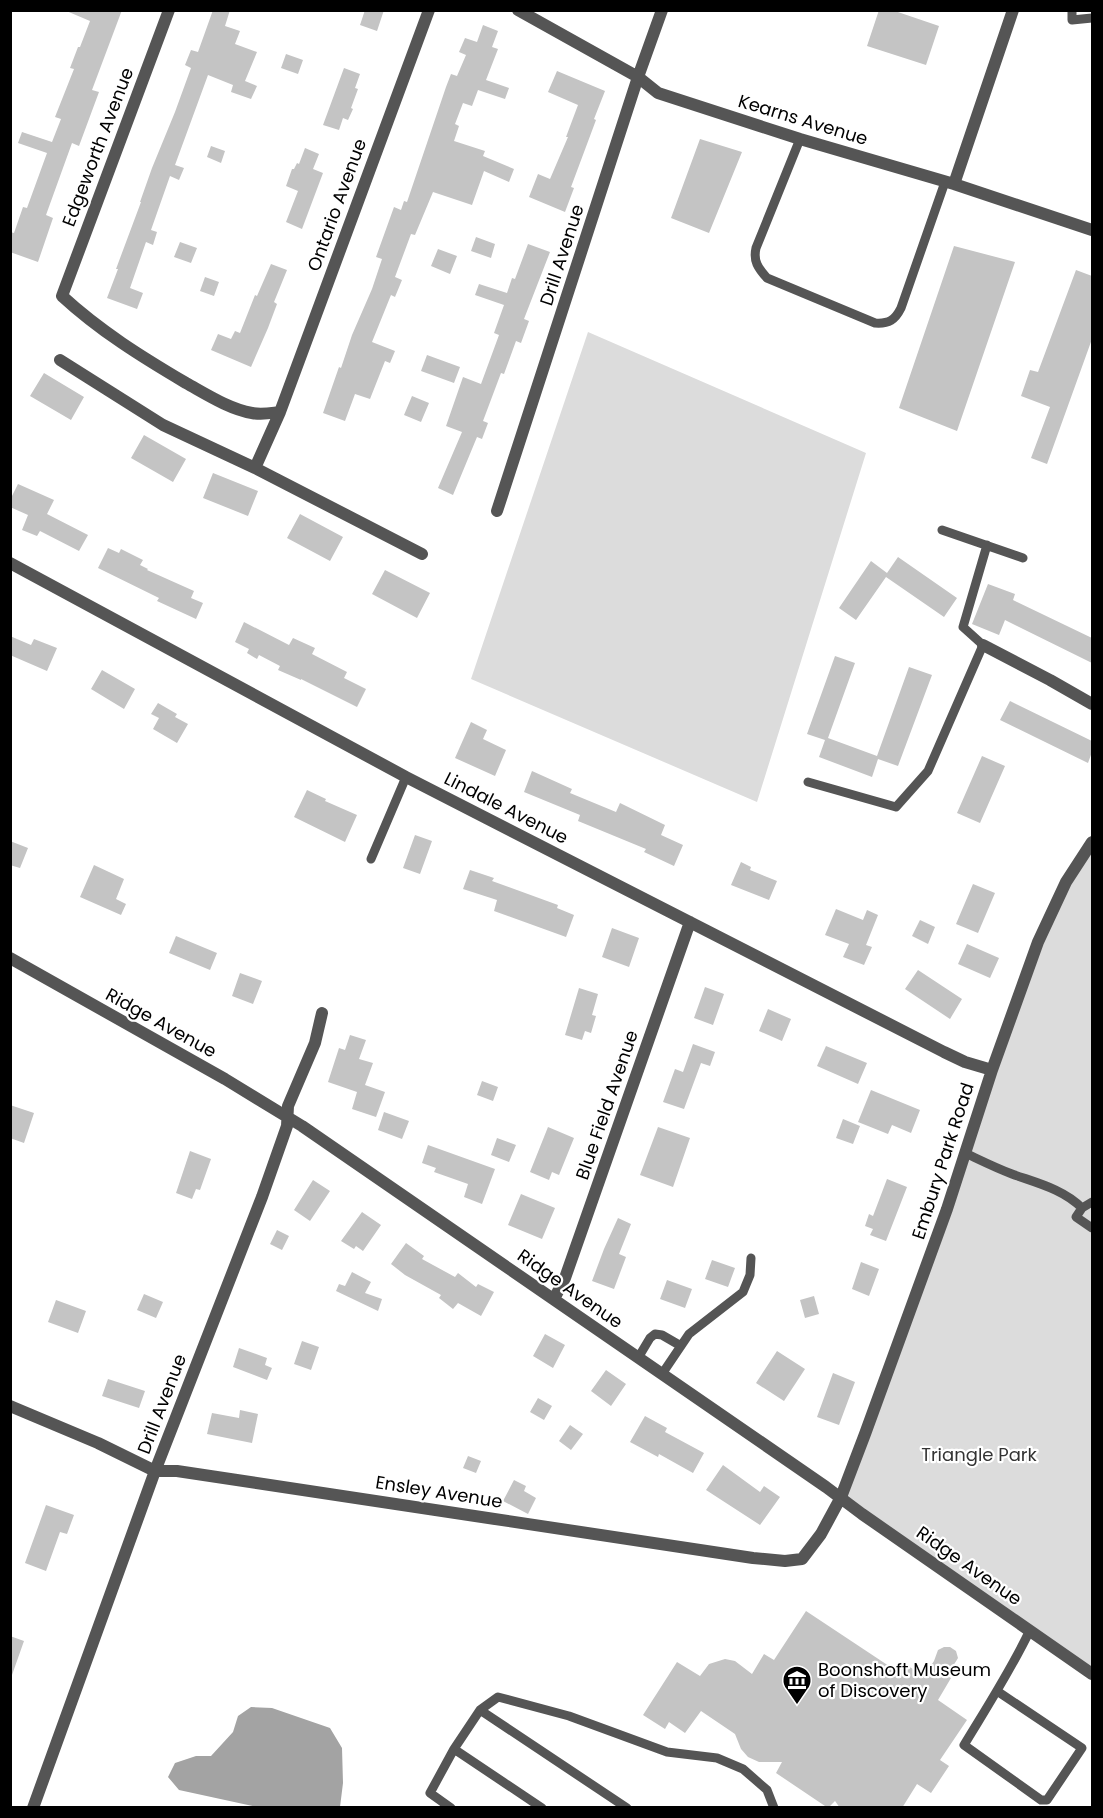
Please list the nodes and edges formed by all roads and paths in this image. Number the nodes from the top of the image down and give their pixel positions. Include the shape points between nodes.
1 (169, 10) edge
2 (429, 10) edge
3 (518, 10) edge
4 (662, 10) edge
5 (1013, 10) edge
6 (1071, 10) edge
7 (1092, 18) edge
8 (638, 77) junction
9 (800, 139) junction
10 (950, 183) junction
11 (1092, 230) edge
12 (60, 360) dead end
13 (280, 412) junction
14 (255, 468) junction
15 (497, 511) dead end
16 (942, 530) dead end
17 (987, 545) junction
18 (422, 554) dead end
19 (1023, 558) dead end
20 (10, 563) edge
21 (983, 645) junction
22 (1092, 704) edge
23 (406, 777) junction
24 (807, 782) dead end
25 (1092, 842) edge
26 (371, 859) dead end
27 (690, 922) junction
28 (10, 958) edge
29 (322, 1014) dead end
30 (992, 1070) junction
31 (288, 1117) junction
32 (965, 1153) junction
33 (1092, 1202) edge
34 (1082, 1208) junction
35 (1092, 1228) edge
36 (752, 1258) dead end
37 (554, 1299) junction
38 (681, 1346) junction
39 (638, 1358) junction
40 (662, 1374) junction
41 (10, 1407) edge
42 (155, 1470) junction
43 (841, 1497) junction
44 (1030, 1630) junction
45 (1092, 1674) edge
46 (997, 1691) junction
47 (480, 1710) junction
48 (454, 1749) junction
49 (33, 1808) edge
50 (451, 1808) edge
51 (542, 1808) edge
52 (627, 1808) edge
53 (774, 1808) edge

1 - 13 street, Edgeworth Avenue via 62,296 88,320 142,358 205,393 251,413
2 - 13 street, Ontario Avenue
3 - 8 street, Kearns Avenue
4 - 8 street, Drill Avenue
5 - 10 street
6 - 7 lane via 1072,20
8 - 9 street, Kearns Avenue via 658,93
8 - 15 street, Drill Avenue
9 - 10 street, Kearns Avenue
9 - 10 lane via 756,248 756,264 767,278 875,323 886,324 895,319 901,308
10 - 11 street, Kearns Avenue
12 - 14 street via 162,425
13 - 14 street, Ontario Avenue
14 - 18 street
16 - 17 lane
17 - 19 lane
17 - 21 lane via 963,627
20 - 23 street, Lindale Avenue
21 - 22 street
21 - 24 lane via 928,771 896,807
23 - 26 lane
23 - 27 street, Lindale Avenue
25 - 30 street, Embury Park Road via 1048,918
27 - 30 street, Lindale Avenue via 944,1052
27 - 37 street, Blue Field Avenue via 566,1278
28 - 31 street, Ridge Avenue
29 - 31 street, Drill Avenue via 315,1043 288,1106
30 - 32 street, Embury Park Road
31 - 37 street, Ridge Avenue
31 - 42 street, Drill Avenue via 262,1197
32 - 34 lane via 1072,1198
32 - 43 street, Embury Park Road
33 - 34 lane
34 - 35 lane via 1076,1217
36 - 38 lane via 742,1292 688,1334
37 - 39 street, Ridge Avenue
38 - 39 lane via 655,1334
38 - 40 lane
39 - 40 street, Ridge Avenue
40 - 43 street, Ridge Avenue
41 - 42 street, Ensley Avenue
42 - 43 street, Ensley Avenue via 785,1561 802,1559
42 - 49 street, Drill Avenue
43 - 44 street, Ridge Avenue
44 - 45 street, Ridge Avenue
44 - 46 lane
46 - 46 lane via 964,1745 1041,1800 1047,1800 1082,1749
47 - 48 lane
47 - 52 lane
47 - 53 lane via 498,1697 569,1716 667,1752 717,1758 743,1769 767,1790
48 - 50 lane via 430,1793
48 - 51 lane

